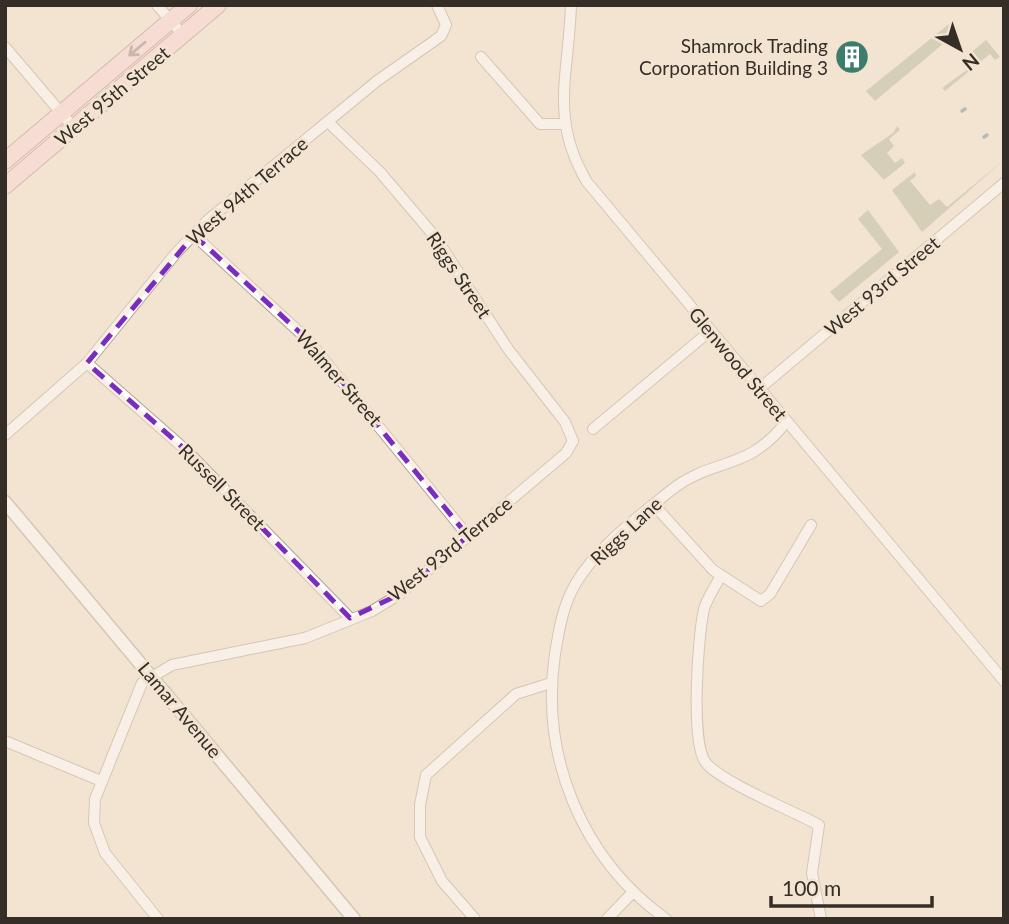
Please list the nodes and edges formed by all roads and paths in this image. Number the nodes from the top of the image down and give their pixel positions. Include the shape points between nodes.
1 (157, 5) edge
2 (189, 5) edge
3 (218, 5) edge
4 (437, 5) edge
5 (571, 5) edge
6 (170, 21) junction
7 (183, 35) junction
8 (5, 47) edge
9 (481, 57) dead end
10 (61, 113) junction
11 (328, 122) junction
12 (564, 124) junction
13 (74, 128) junction
14 (5, 161) edge
15 (1004, 183) edge
16 (5, 186) edge
17 (194, 235) junction
18 (710, 331) junction
19 (87, 363) junction
20 (760, 389) junction
21 (786, 422) junction
22 (593, 429) dead end
23 (5, 435) edge
24 (573, 441) joint
25 (5, 502) edge
26 (654, 505) junction
27 (811, 525) dead end
28 (468, 536) junction
29 (721, 575) junction
30 (350, 618) junction
31 (152, 676) junction
32 (1004, 681) edge
33 (551, 683) junction
34 (5, 741) edge
35 (101, 781) junction
36 (633, 892) junction
37 (159, 919) edge
38 (354, 919) edge
39 (475, 919) edge
40 (607, 919) edge
41 (666, 919) edge
42 (821, 919) edge

1 - 6 street
2 - 6 main road, West 95th Street
3 - 7 main road, West 95th Street
4 - 11 street, West 94th Terrace via 446,24 441,36
5 - 12 street, Glenwood Street
6 - 7 street
6 -> 10 main road, West 95th Street
7 - 13 main road, West 95th Street
8 - 10 street
9 - 12 street via 540,124
10 - 13 street
10 - 14 main road, West 95th Street
11 - 17 street, West 94th Terrace
11 - 24 street, Riggs Street via 386,179 436,239 508,349 565,422
12 - 18 street, Glenwood Street via 569,149 587,182
13 - 16 main road, West 95th Street
15 - 20 street, West 93rd Street
17 - 19 street, West 94th Terrace
17 - 28 street, Walmer Street via 313,345
18 - 20 street, Glenwood Street
18 - 22 street
19 - 23 street, West 94th Terrace
19 - 30 street, Russell Street via 188,452
20 - 21 street, Glenwood Street
21 - 26 street, Riggs Lane via 754,454 691,478
21 - 32 street, Glenwood Street
24 - 28 street, West 93rd Terrace via 566,453
25 - 31 street, Lamar Avenue
26 - 29 street via 693,551
26 - 33 street, Riggs Lane via 601,551 575,585 559,624
27 - 29 street via 770,594 761,601
28 - 30 street, West 93rd Terrace via 400,594
29 - 42 street via 705,608 695,719 698,747 706,763 725,777 819,825 812,873
30 - 31 street, West 93rd Terrace via 305,638 172,665
31 - 35 street via 134,696
31 - 38 street, Lamar Avenue
33 - 36 street, Riggs Lane via 555,745 572,801 605,860
33 - 39 street via 516,694 426,775 420,837 442,881
34 - 35 street
35 - 37 street via 94,811 98,840
36 - 40 street
36 - 41 street, Riggs Lane

